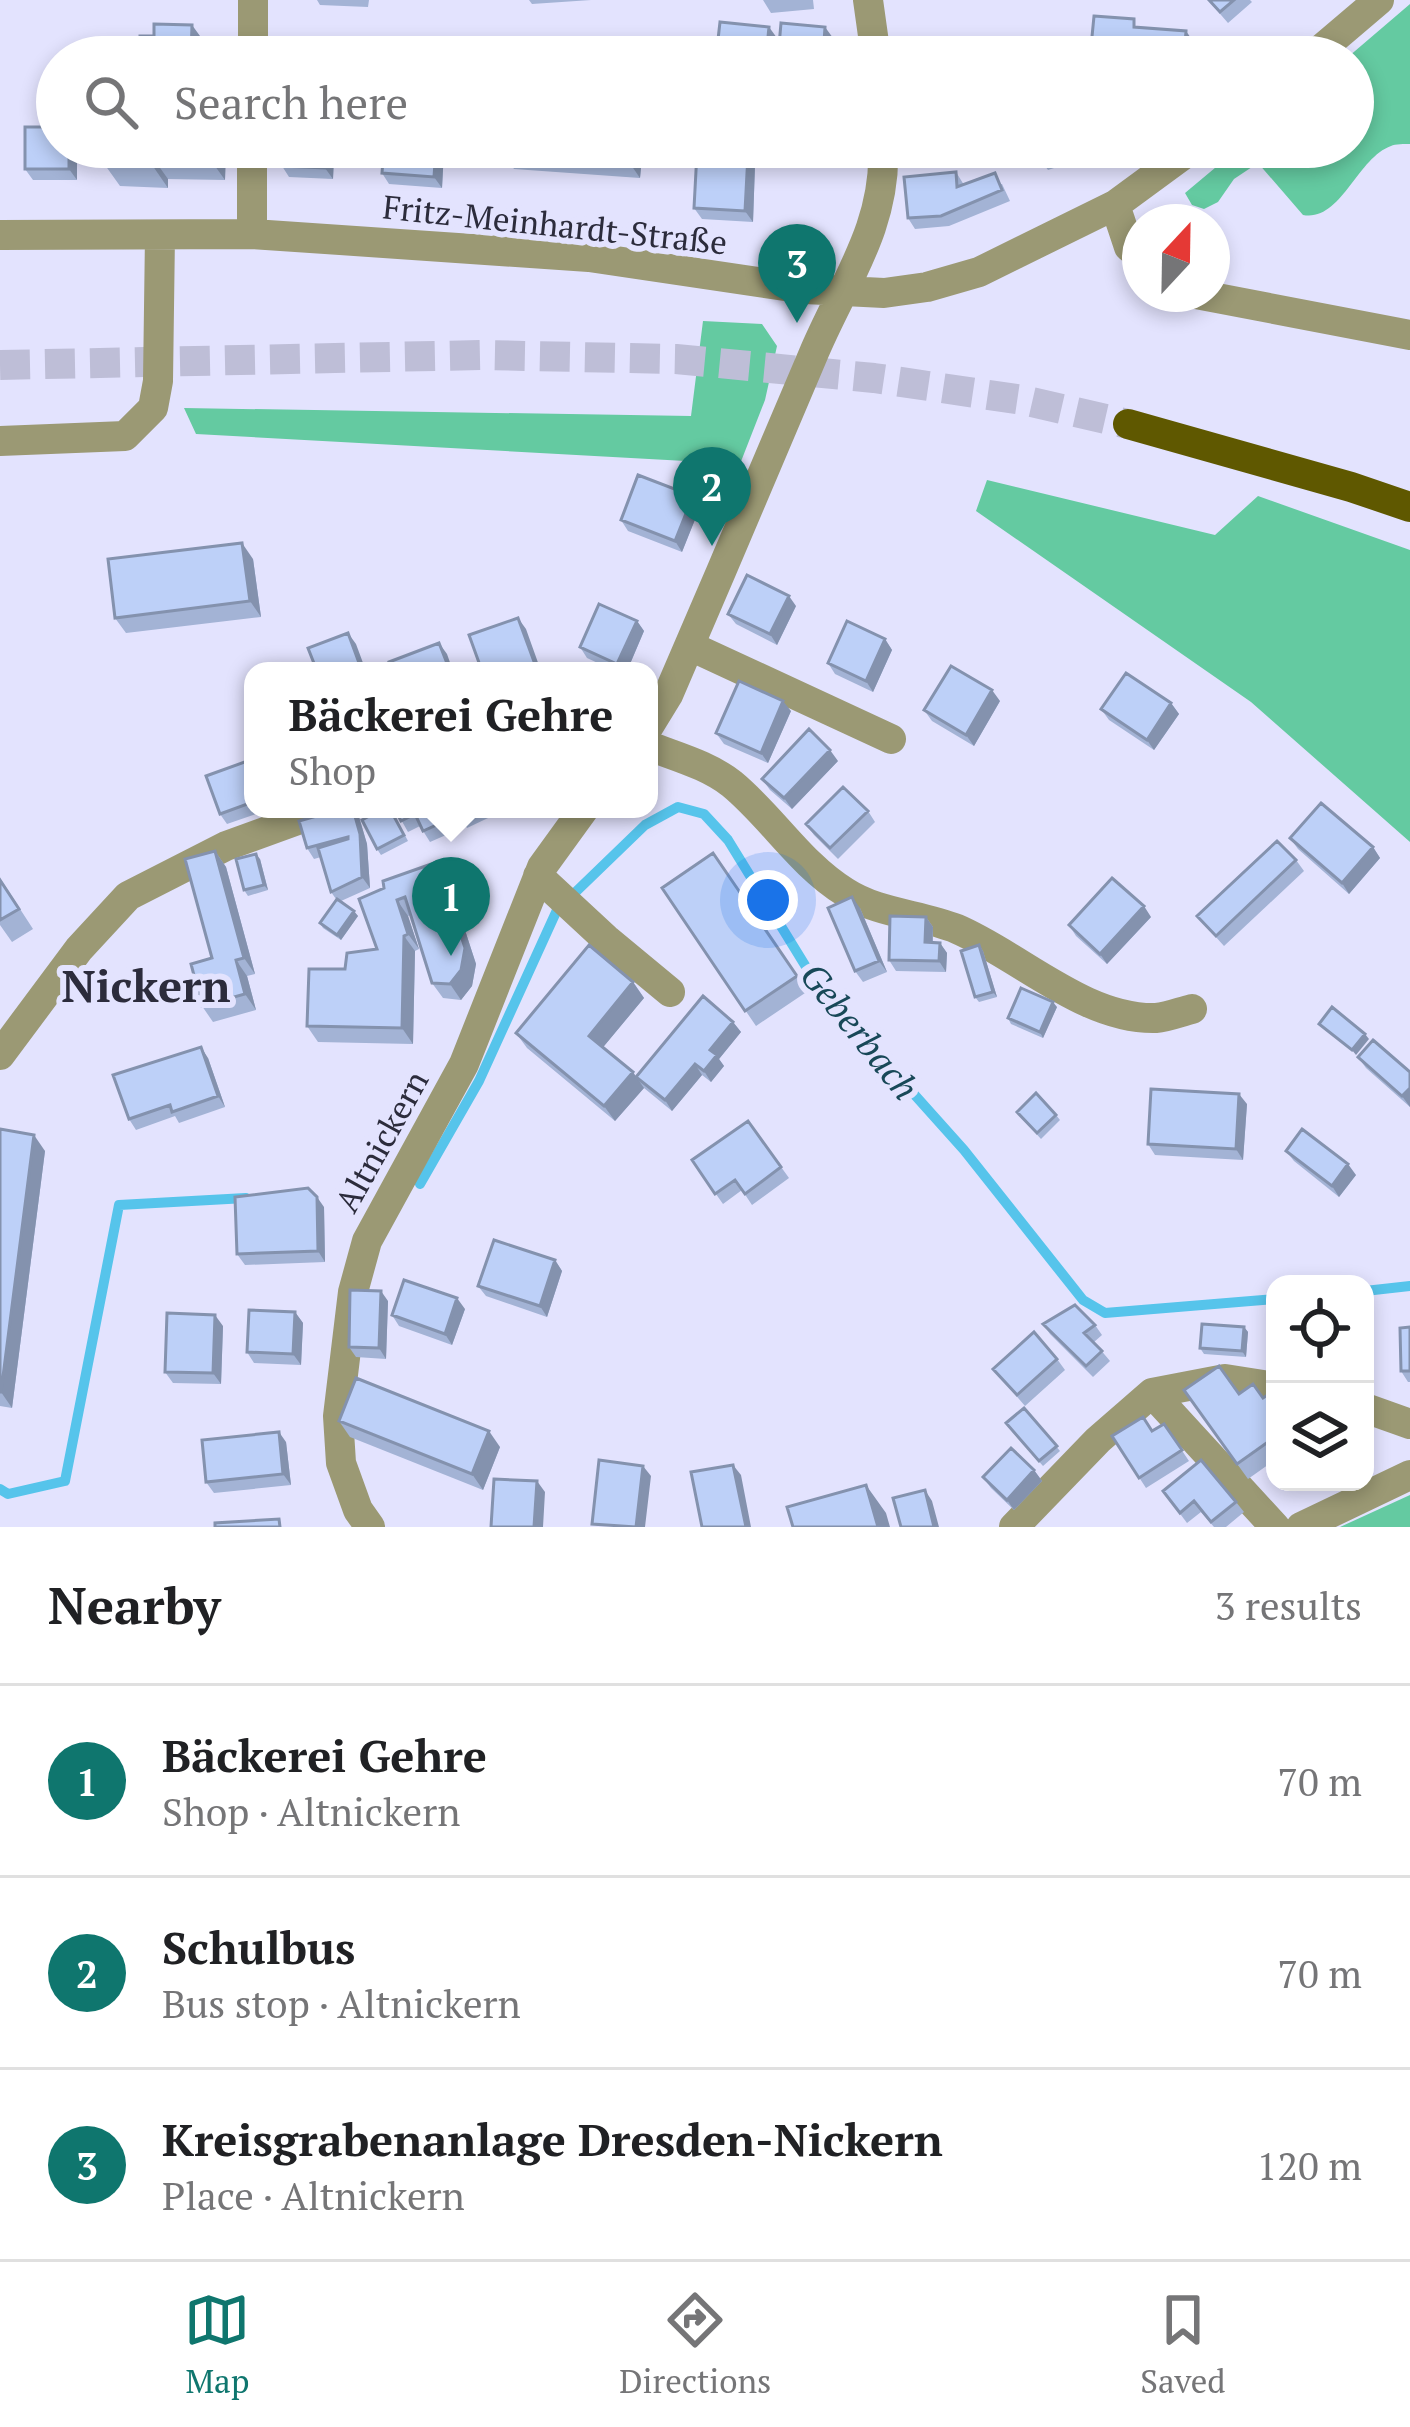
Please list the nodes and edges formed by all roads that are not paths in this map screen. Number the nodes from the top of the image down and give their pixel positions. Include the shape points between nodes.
1 (253, 0) edge
2 (868, 0) edge
3 (1379, 0) edge
4 (253, 36) edge
5 (873, 36) edge
6 (1337, 36) edge
7 (252, 168) edge
8 (882, 168) edge
9 (1165, 168) edge
10 (1115, 205) junction
11 (1122, 226) edge
12 (252, 234) junction
13 (0, 235) edge
14 (160, 235) junction
15 (844, 291) junction
16 (1230, 301) edge
17 (1410, 335) edge
18 (1128, 424) tunnel mouth
19 (0, 441) edge
20 (1410, 507) edge
21 (690, 646) junction
22 (658, 711) edge
23 (891, 739) dead end
24 (658, 749) edge
25 (303, 818) edge
26 (578, 818) edge
27 (538, 876) junction
28 (670, 992) dead end
29 (1192, 1009) dead end
30 (5, 1049) edge
31 (1266, 1386) edge
32 (1152, 1393) junction
33 (1374, 1411) edge
34 (1410, 1424) edge
35 (1410, 1475) edge
36 (370, 1527) edge
37 (1014, 1527) edge
38 (1275, 1527) edge
39 (1301, 1527) edge

1 - 4 street
2 - 5 street
3 - 6 street
7 - 12 street
8 - 15 street via 866,247
9 - 10 street, Fritz-Meinhardt-Straße
10 - 11 street
10 - 15 street, Fritz-Meinhardt-Straße via 979,272 927,287
12 - 14 street, Fritz-Meinhardt-Straße
12 - 15 street, Fritz-Meinhardt-Straße via 589,257
13 - 14 street, Fritz-Meinhardt-Straße
14 - 19 street via 153,408 124,436
15 - 21 street
16 - 17 street
18 - 20 main road
21 - 22 street
21 - 23 street
24 - 29 street via 732,784 820,873 876,908 958,930 1083,1000 1129,1016
25 - 30 street via 128,896
26 - 27 street, Altnickern
27 - 28 street
27 - 36 street, Altnickern via 464,1064 368,1241 353,1292 338,1416 341,1463
31 - 32 street via 1225,1379
32 - 37 street
32 - 38 street
33 - 34 street
35 - 39 street

